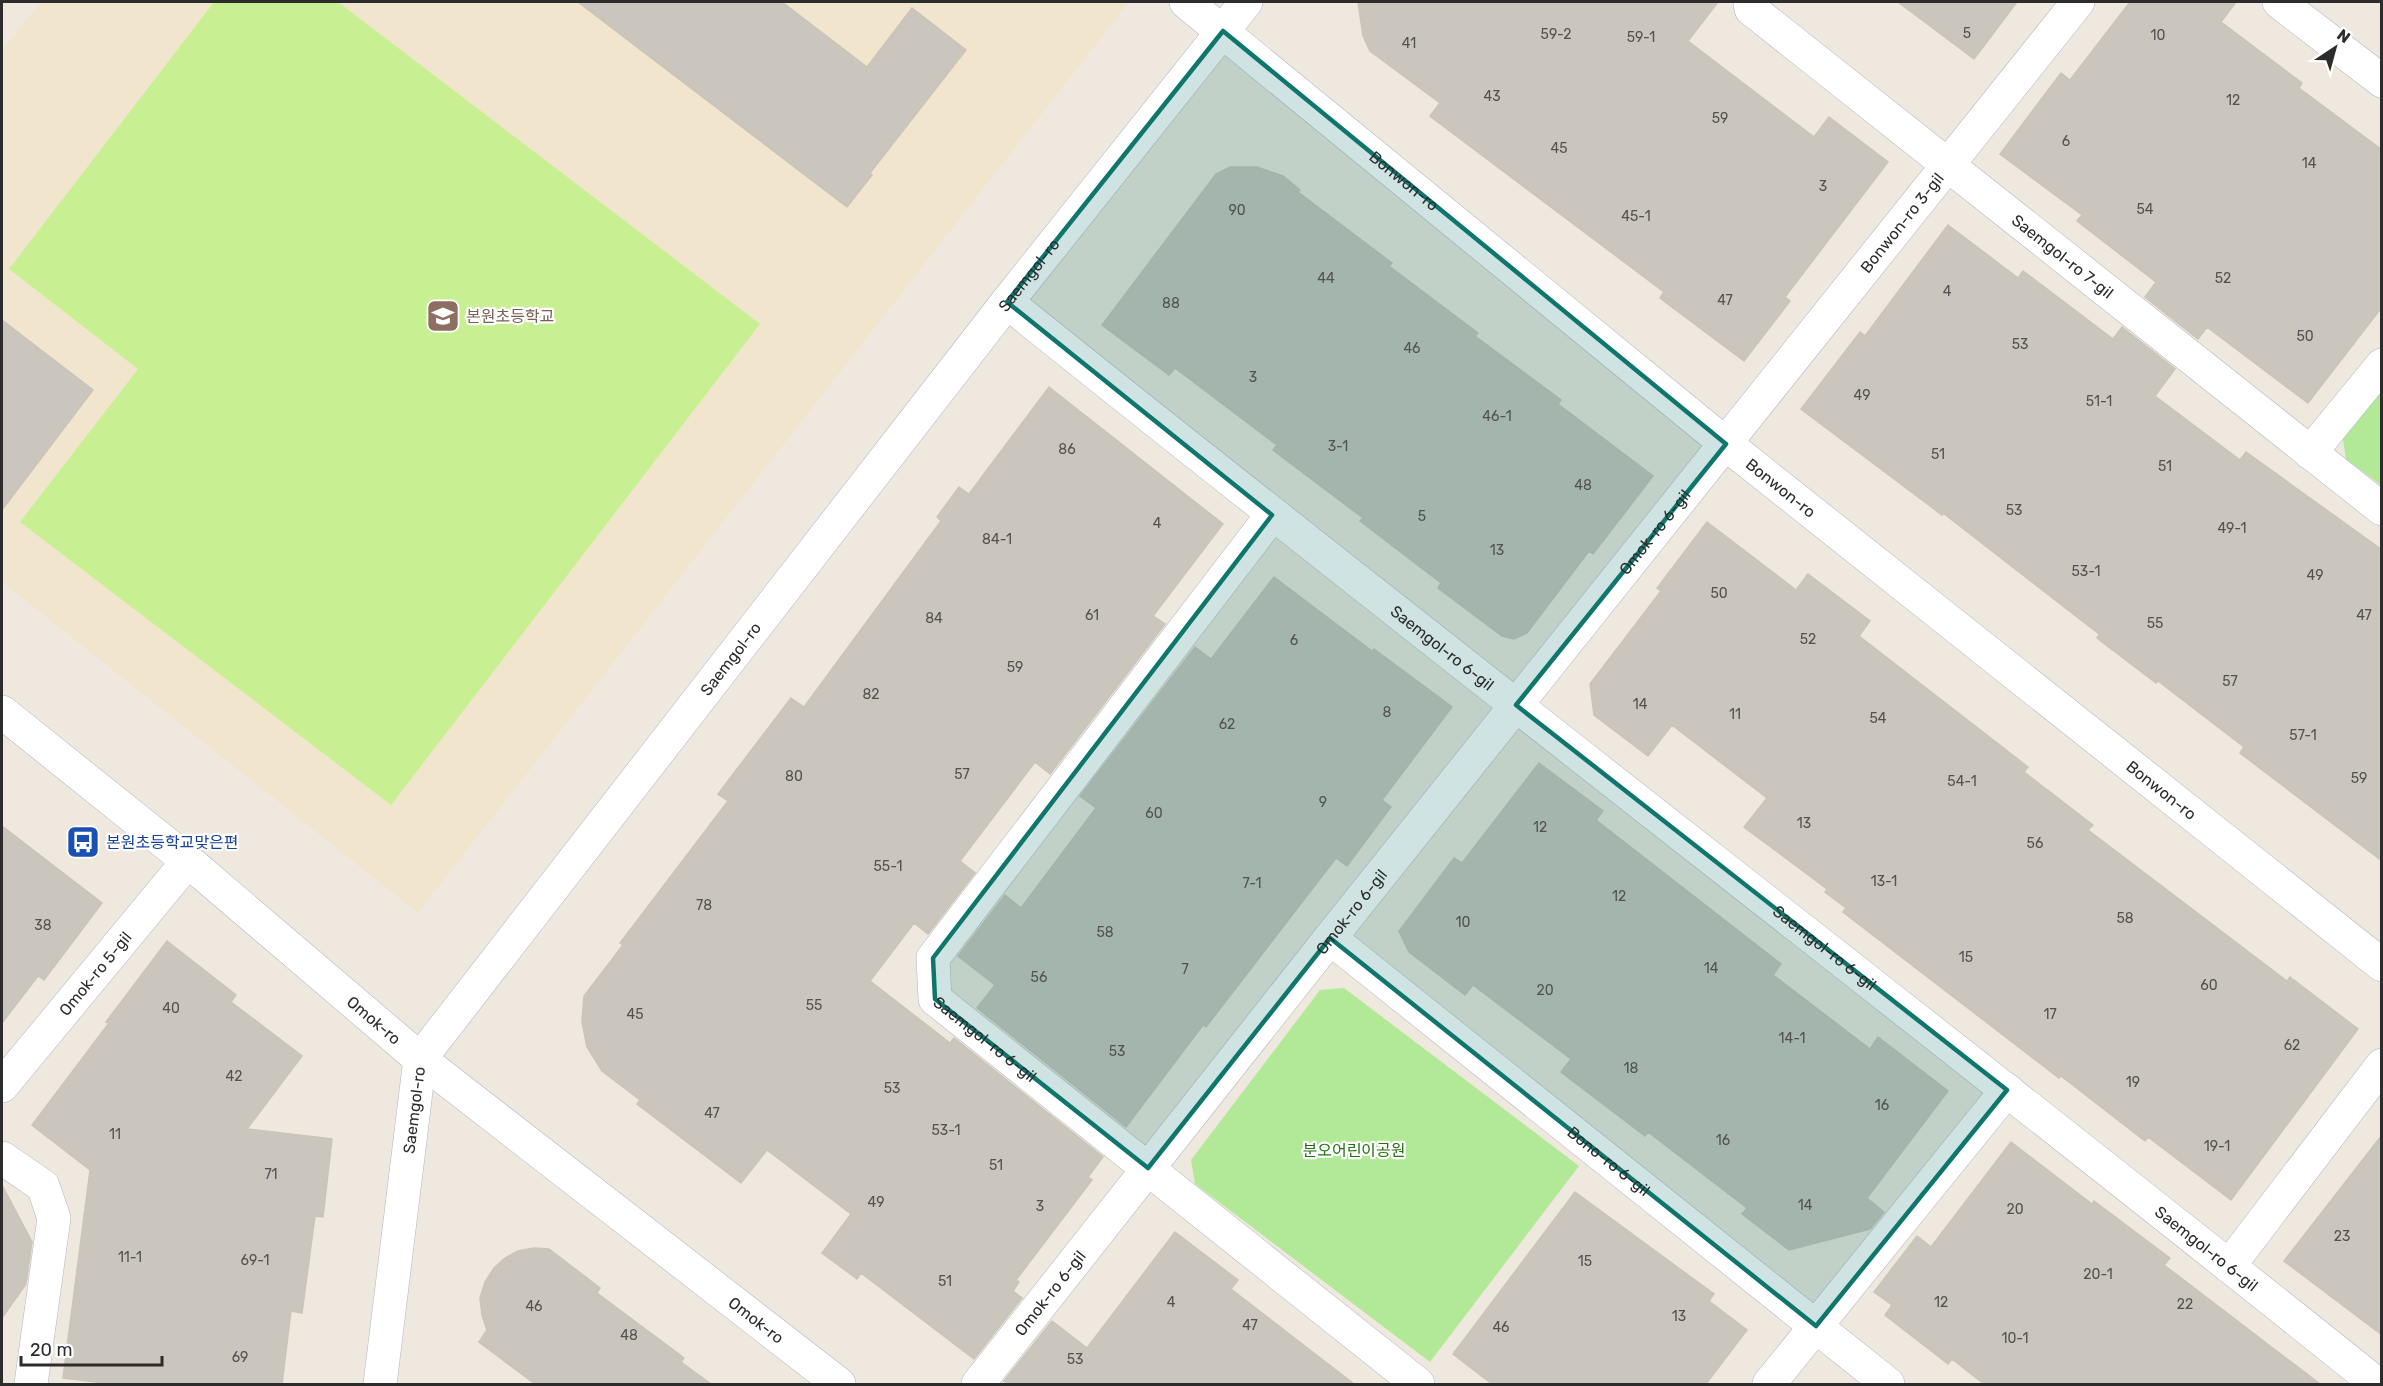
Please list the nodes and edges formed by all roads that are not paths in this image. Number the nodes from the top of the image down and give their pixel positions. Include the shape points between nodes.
1 (1186, 2) edge
2 (1246, 2) edge
3 (1750, 2) edge
4 (2078, 2) edge
5 (2279, 2) edge
6 (1223, 31) junction
7 (2382, 81) edge
8 (1947, 165) junction
9 (1007, 302) junction
10 (2382, 365) edge
11 (1726, 444) junction
12 (2310, 453) junction
13 (2382, 509) edge
14 (1272, 515) junction
15 (1516, 705) junction
16 (2, 712) edge
17 (188, 861) junction
18 (1330, 938) junction
19 (2382, 965) edge
20 (420, 1059) junction
21 (2382, 1065) edge
22 (2, 1086) edge
23 (2007, 1090) junction
24 (2, 1158) edge
25 (1148, 1168) junction
26 (2229, 1266) junction
27 (1815, 1326) junction
28 (31, 1384) edge
29 (380, 1384) edge
30 (839, 1384) edge
31 (978, 1384) edge
32 (1418, 1384) edge
33 (1769, 1384) edge
34 (1888, 1384) edge
35 (2377, 1384) edge

1 - 6 street, Bonwon-ro
2 - 6 street, Saemgol-ro
3 - 8 street, Saemgol-ro 7-gil via 1751,9
4 - 8 street, Bonwon-ro 3-gil
5 - 7 street
6 - 9 street, Saemgol-ro
6 - 11 street, Bonwon-ro
8 - 11 street, Bonwon-ro 3-gil
8 - 12 street, Saemgol-ro 7-gil
9 - 14 street, Saemgol-ro 6-gil
9 - 20 street, Saemgol-ro
10 - 12 street
11 - 15 street, Omok-ro 6-gil
11 - 19 street, Bonwon-ro
12 - 13 street, Saemgol-ro 7-gil
14 - 15 street, Saemgol-ro 6-gil
14 - 25 street, Saemgol-ro 6-gil via 933,958 934,999
15 - 18 street, Omok-ro 6-gil
15 - 23 street, Saemgol-ro 6-gil
16 - 17 street, Omok-ro
17 - 20 street, Omok-ro
17 - 22 street, Omok-ro 5-gil
18 - 25 street, Omok-ro 6-gil
18 - 27 street, Bono-ro 6-gil
20 - 29 street, Saemgol-ro
20 - 30 street, Omok-ro
21 - 26 street
23 - 26 street, Saemgol-ro 6-gil
23 - 27 street
24 - 28 street via 43,1186 54,1218
25 - 31 street, Omok-ro 6-gil
25 - 32 street, Saemgol-ro 6-gil
26 - 35 street, Saemgol-ro 6-gil
27 - 33 street
27 - 34 street, Bono-ro 6-gil

